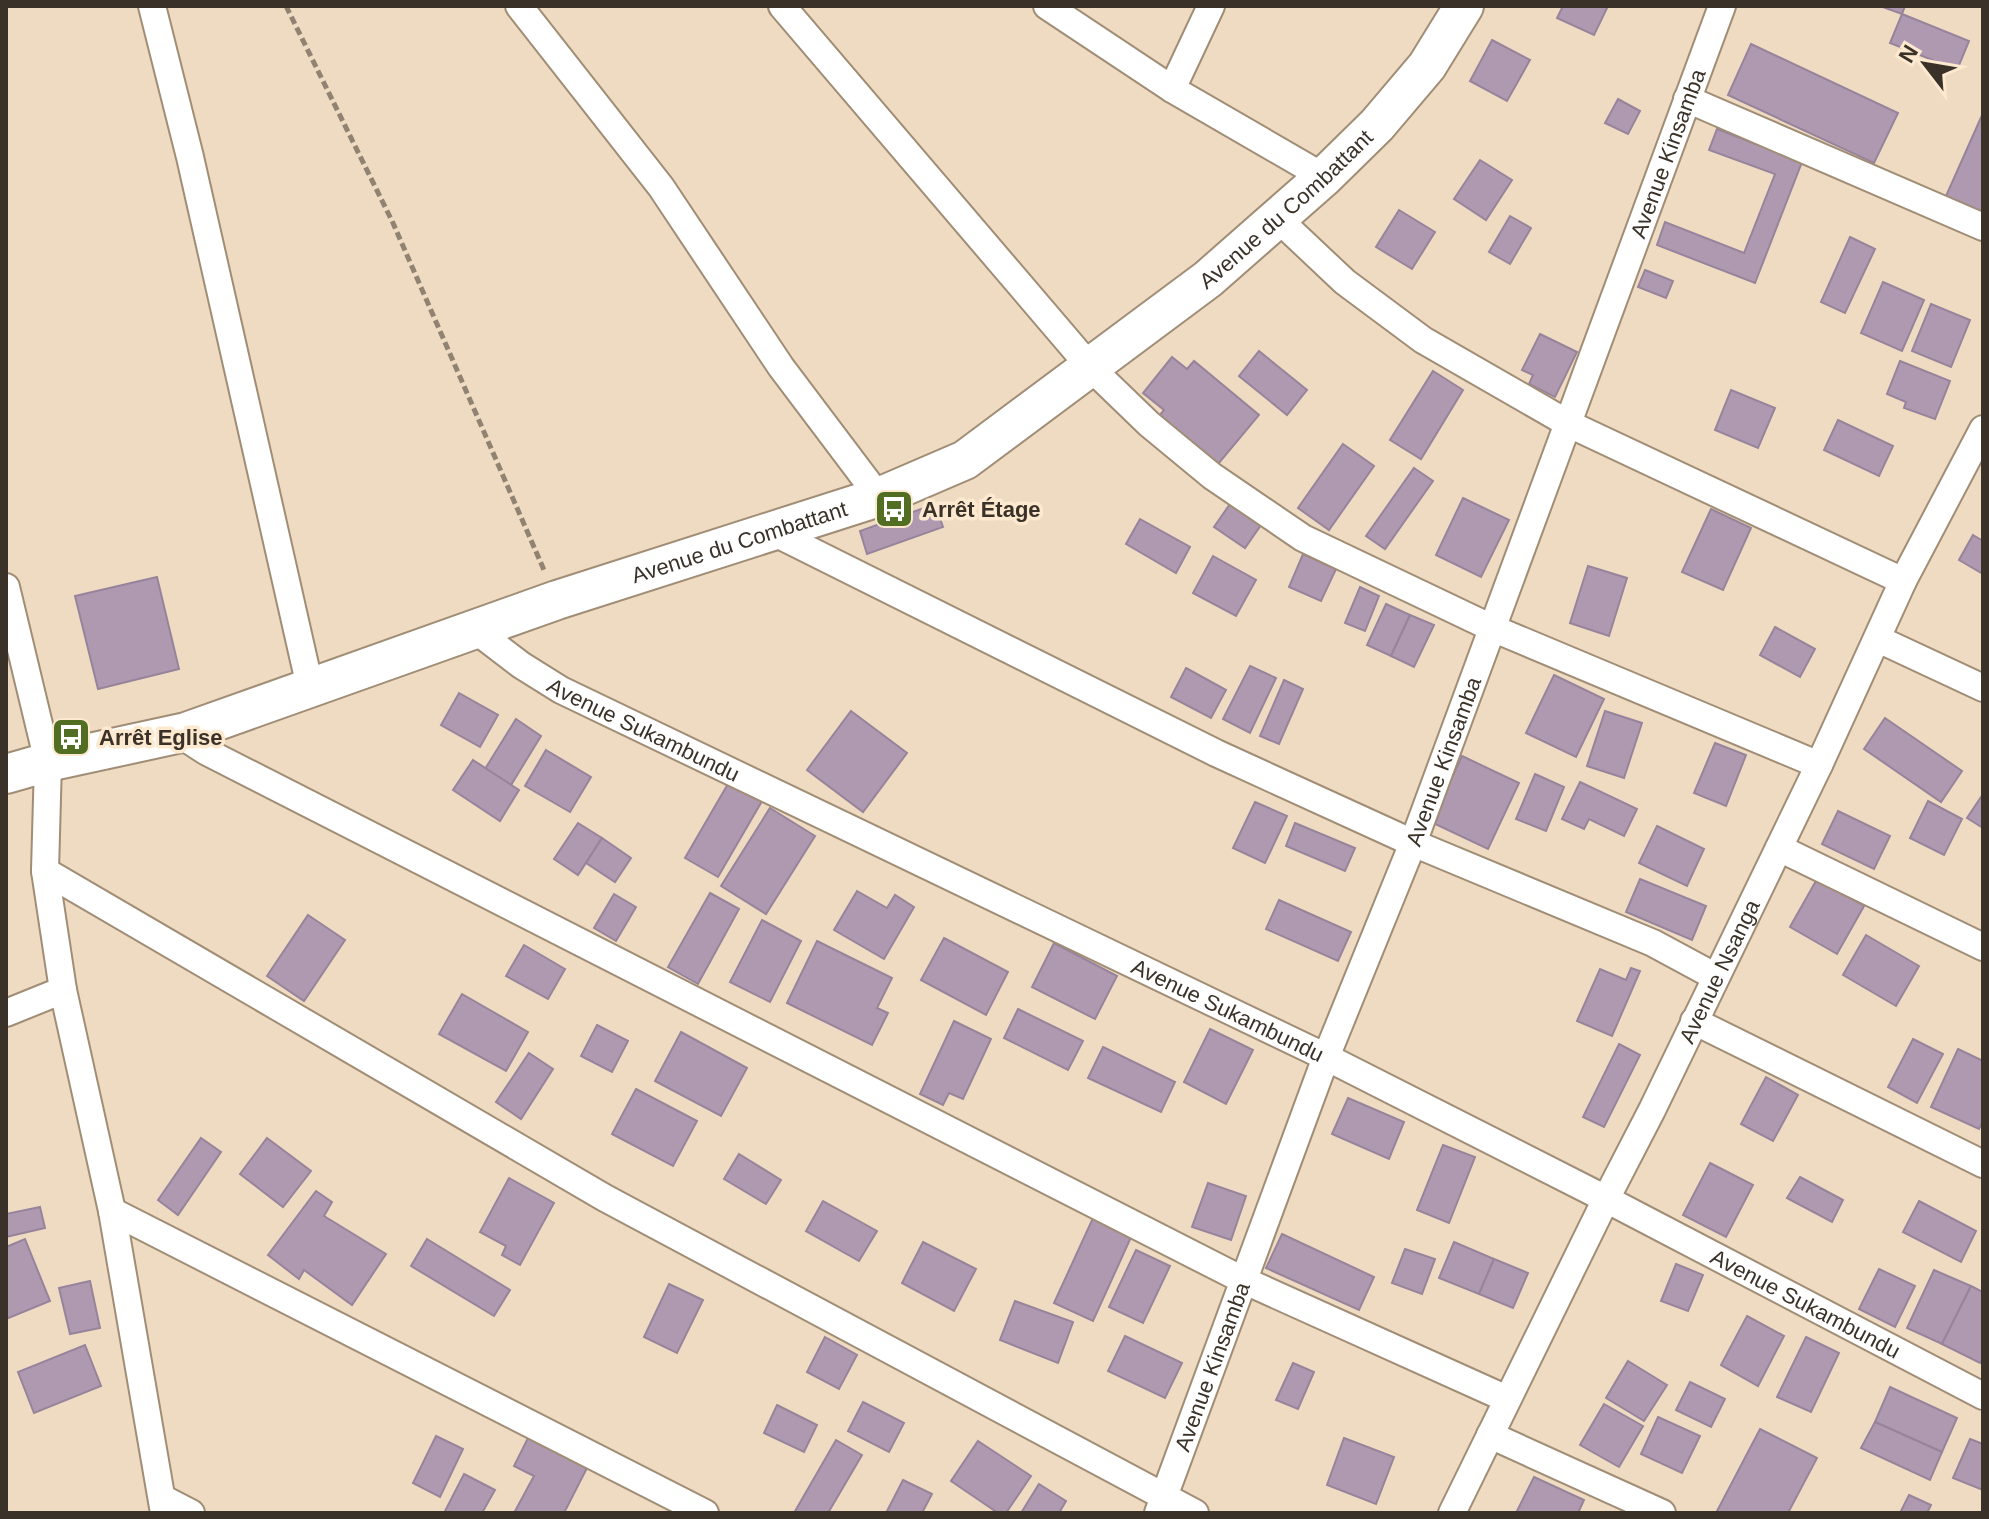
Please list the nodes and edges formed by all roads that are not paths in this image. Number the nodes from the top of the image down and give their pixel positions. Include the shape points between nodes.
1 (152, 6) edge
2 (519, 6) edge
3 (782, 6) edge
4 (1047, 6) edge
5 (1211, 6) edge
6 (1464, 6) edge
7 (1722, 6) edge
8 (1172, 89) junction
9 (1687, 99) junction
10 (1324, 177) junction
11 (1277, 218) junction
12 (1983, 227) edge
13 (1091, 368) junction
14 (1569, 424) junction
15 (1983, 429) edge
16 (879, 497) junction
17 (773, 532) junction
18 (1903, 581) junction
19 (6, 587) edge
20 (1492, 628) junction
21 (474, 629) junction
22 (1878, 639) junction
23 (310, 687) junction
24 (1983, 688) edge
25 (186, 732) junction
26 (48, 762) junction
27 (1819, 765) junction
28 (6, 774) edge
29 (1413, 843) junction
30 (1779, 848) junction
31 (45, 871) junction
32 (1983, 947) edge
33 (1716, 977) junction
34 (63, 990) junction
35 (6, 1013) edge
36 (1694, 1021) junction
37 (1326, 1057) junction
38 (1983, 1164) edge
39 (1606, 1199) junction
40 (112, 1211) junction
41 (1243, 1280) junction
42 (1983, 1396) edge
43 (1507, 1399) junction
44 (1490, 1435) junction
45 (163, 1505) edge
46 (1161, 1505) edge
47 (191, 1513) edge
48 (705, 1513) edge
49 (1195, 1513) edge
50 (1452, 1513) edge
51 (1662, 1513) edge

1 - 23 street
2 - 16 street via 661,187 781,367
3 - 13 street
4 - 8 street
5 - 8 street
6 - 10 street, Avenue du Combattant via 1427,66
7 - 9 street, Avenue Kinsamba
8 - 10 street
9 - 12 street
9 - 14 street, Avenue Kinsamba
10 - 11 street, Avenue du Combattant
11 - 13 street, Avenue du Combattant via 1208,279
11 - 14 street via 1345,282 1423,340
13 - 16 street, Avenue du Combattant via 965,460
13 - 20 street via 1212,476 1303,538
14 - 18 street
14 - 20 street, Avenue Kinsamba
15 - 18 street, Avenue Nsanga
16 - 17 street, Avenue du Combattant
17 - 21 street, Avenue du Combattant
17 - 29 street via 1216,753
18 - 22 street, Avenue Nsanga
19 - 26 street
20 - 27 street
20 - 29 street, Avenue Kinsamba
21 - 23 street, Avenue du Combattant
21 - 37 street, Avenue Sukambundu via 561,690
22 - 24 street
22 - 27 street, Avenue Nsanga
23 - 25 street, Avenue du Combattant
25 - 26 street, Avenue du Combattant
25 - 41 street via 207,752
26 - 28 street, Avenue du Combattant
26 - 31 street
27 - 30 street, Avenue Nsanga
29 - 33 street via 1653,943
29 - 37 street, Avenue Kinsamba
30 - 32 street
30 - 33 street, Avenue Nsanga
31 - 34 street
31 - 46 street via 605,1198
33 - 36 street, Avenue Nsanga
34 - 35 street
34 - 40 street
36 - 38 street
36 - 39 street, Avenue Nsanga
37 - 39 street, Avenue Sukambundu
37 - 41 street, Avenue Kinsamba
39 - 42 street, Avenue Sukambundu
39 - 43 street, Avenue Nsanga
40 - 45 street
40 - 48 street
41 - 43 street
41 - 46 street, Avenue Kinsamba
43 - 44 street, Avenue Nsanga
44 - 50 street, Avenue Nsanga
44 - 51 street
45 - 47 street
46 - 49 street

